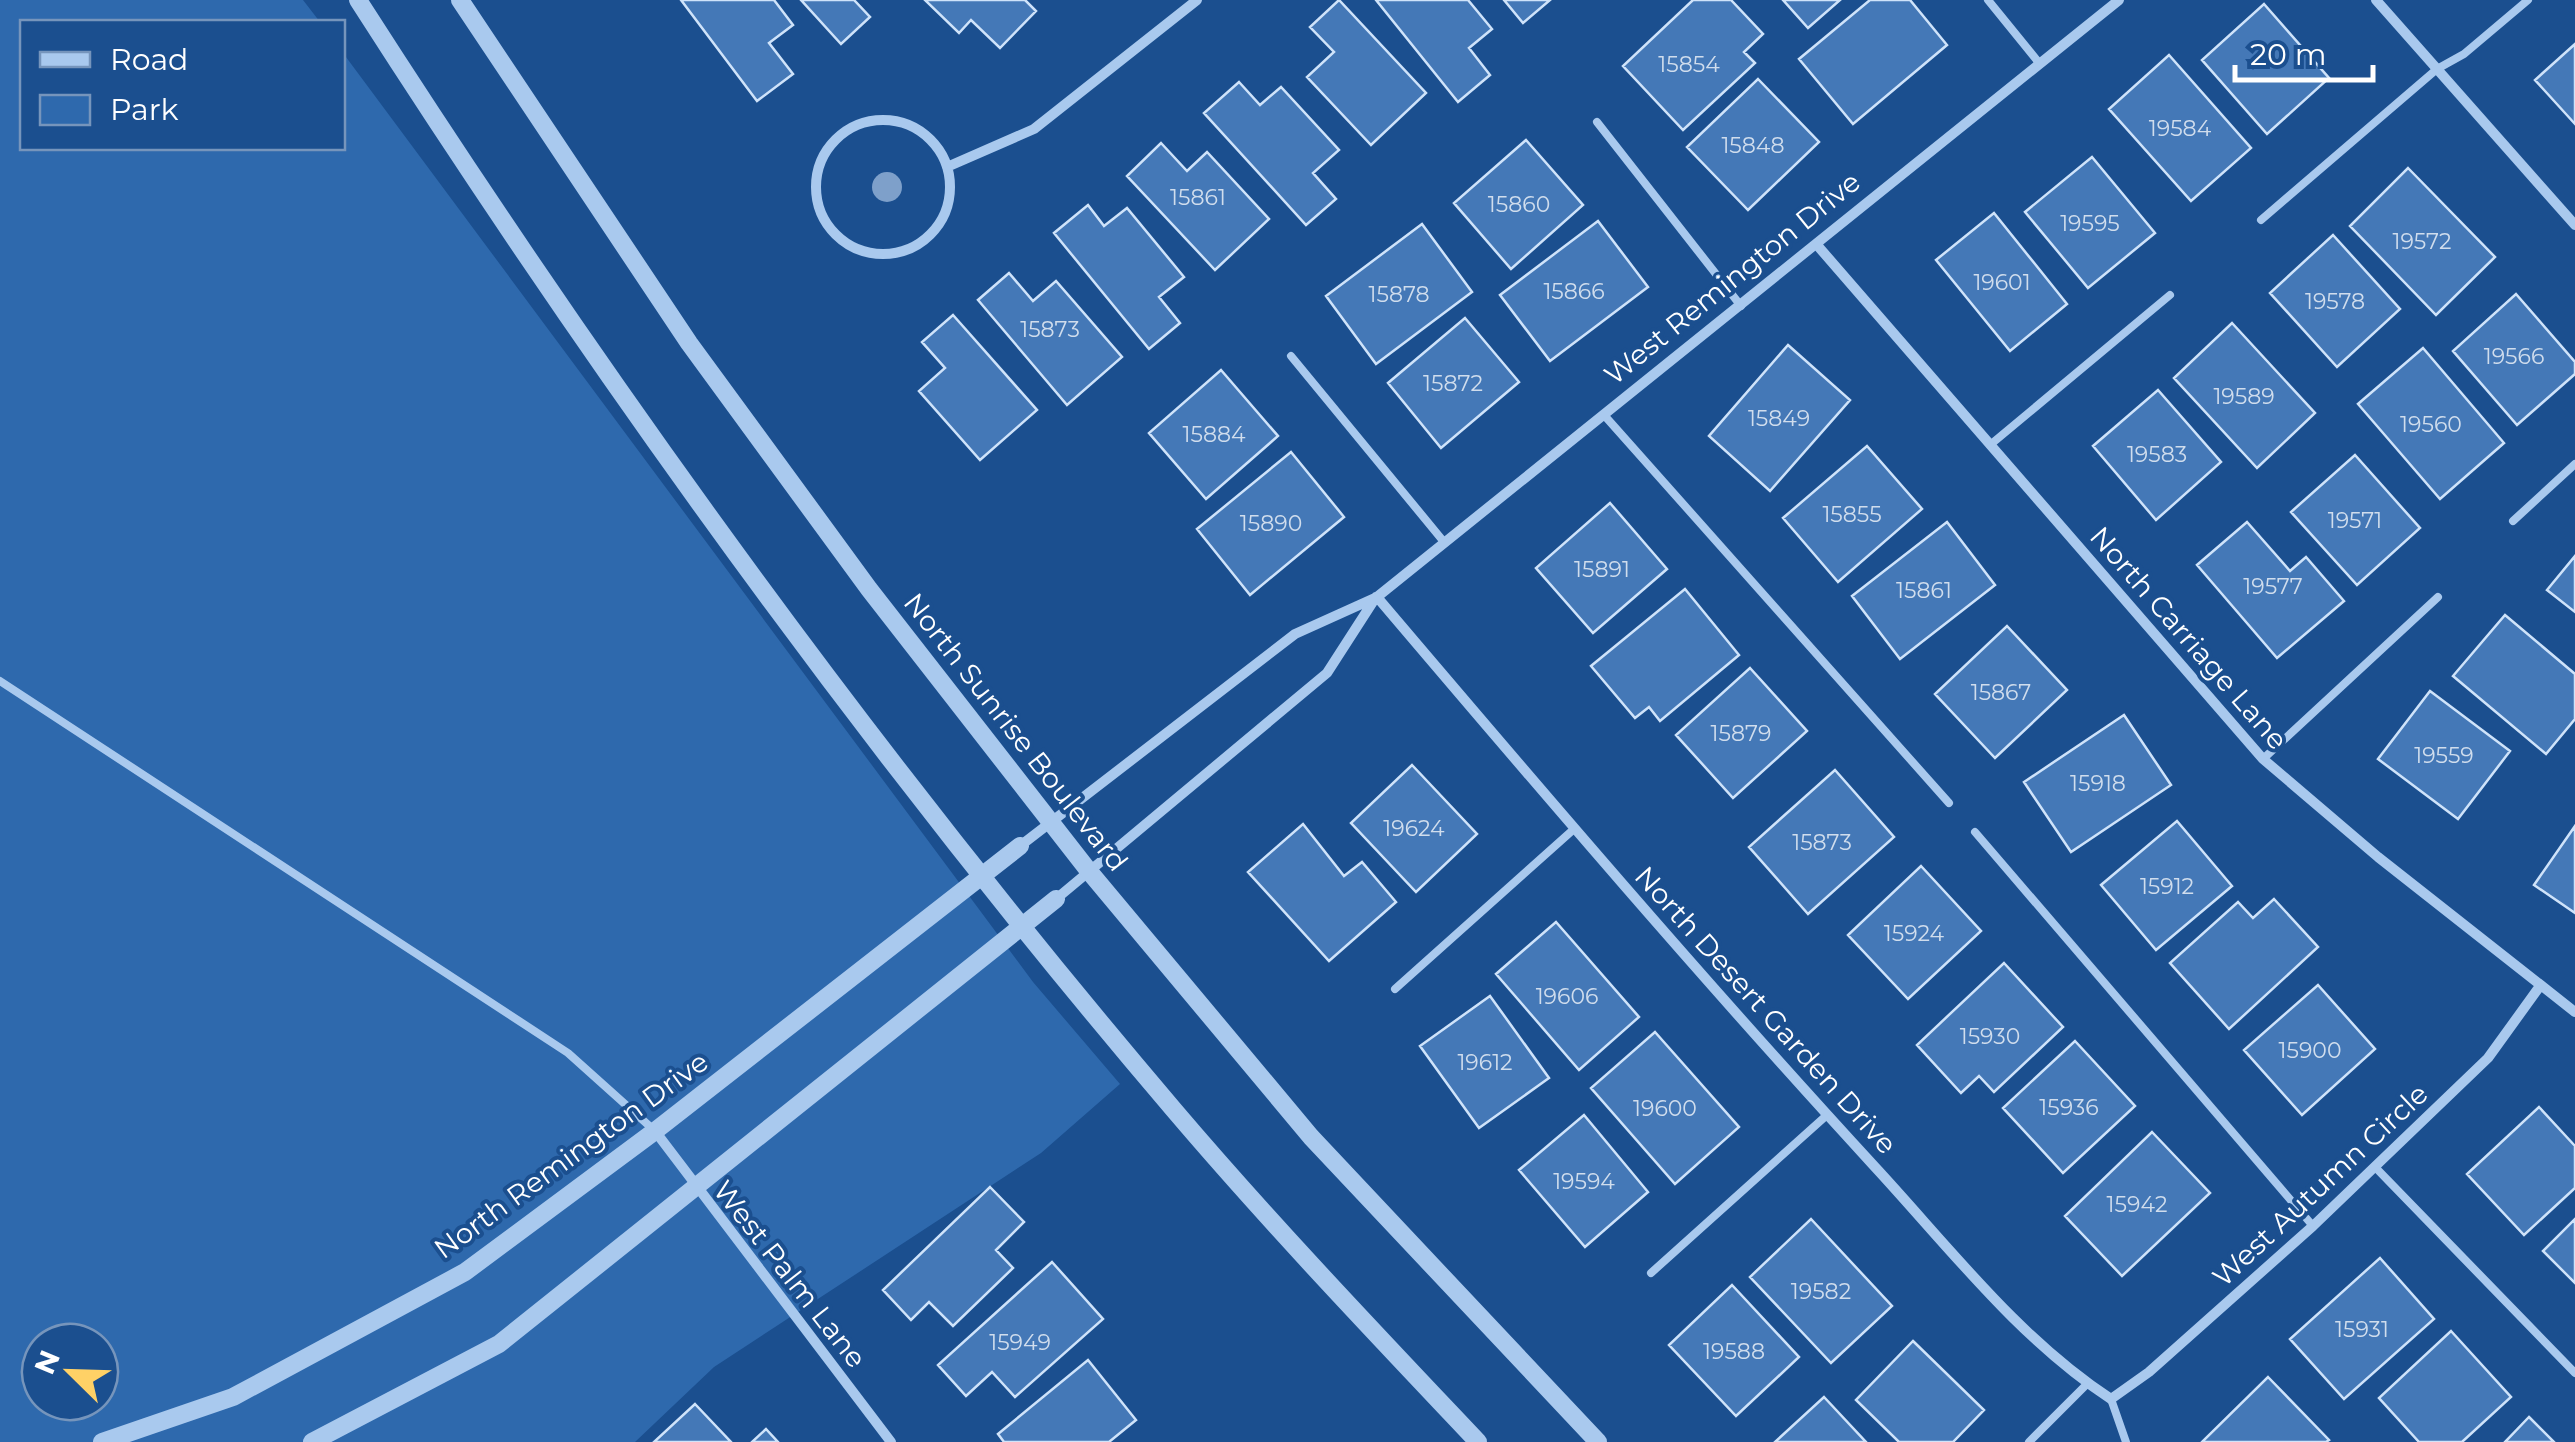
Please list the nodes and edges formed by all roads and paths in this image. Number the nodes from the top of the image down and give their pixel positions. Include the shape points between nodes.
1 (358, 0) edge
2 (460, 0) edge
3 (1197, 0) edge
4 (1988, 0) edge
5 (2119, 0) edge
6 (2376, 0) edge
7 (2528, 0) edge
8 (2040, 64) junction
9 (2437, 69) junction
10 (1598, 122) dead end
11 (948, 167) junction
12 (2261, 220) dead end
13 (2575, 225) edge
14 (1817, 245) junction
15 (2170, 295) dead end
16 (1741, 306) junction
17 (1292, 356) dead end
18 (1604, 415) junction
19 (1990, 445) junction
20 (2575, 464) edge
21 (2513, 520) dead end
22 (1444, 542) junction
23 (1377, 596) junction
24 (2438, 597) dead end
25 (0, 681) edge
26 (2262, 759) junction
27 (1949, 802) dead end
28 (1050, 821) junction
29 (1574, 829) junction
30 (1976, 832) dead end
31 (1020, 846) joint
32 (1088, 870) junction
33 (980, 874) junction
34 (1056, 899) joint
35 (1024, 926) junction
36 (2540, 986) junction
37 (1394, 989) dead end
38 (2575, 1012) edge
39 (1827, 1115) junction
40 (655, 1131) junction
41 (2375, 1166) junction
42 (695, 1187) junction
43 (2313, 1226) junction
44 (1652, 1273) dead end
45 (2575, 1372) edge
46 (2087, 1384) junction
47 (2111, 1399) junction
48 (102, 1442) edge
49 (312, 1442) edge
50 (891, 1442) edge
51 (1478, 1442) edge
52 (1598, 1442) edge
53 (2030, 1442) edge
54 (2126, 1442) edge

1 - 33 street via 625,399
2 - 28 street, North Sunrise Boulevard via 689,344
3 - 11 street via 1034,128
4 - 8 lane
5 - 8 street, West Remington Drive
6 - 9 street
7 - 9 lane
8 - 14 street, West Remington Drive
9 - 12 lane
9 - 13 street
10 - 16 lane
11 - 11 street via 920,130 899,121 854,126 821,159 818,204 834,232 860,251 901,252 921,243 947,209
14 - 16 street, West Remington Drive
14 - 19 street, North Carriage Lane
15 - 19 lane
16 - 18 street, West Remington Drive
17 - 22 lane
18 - 22 street, West Remington Drive
18 - 27 lane
19 - 26 street, North Carriage Lane
20 - 21 lane
22 - 23 street, West Remington Drive
23 - 28 street, West Remington Drive via 1296,634
23 - 29 street, North Desert Garden Drive
23 - 32 street, West Remington Drive via 1327,673
24 - 26 lane
25 - 40 lane via 568,1053
26 - 36 street, North Carriage Lane
28 - 31 street, West Remington Drive
28 - 32 street, North Sunrise Boulevard
29 - 37 lane
29 - 39 street, North Desert Garden Drive
30 - 43 lane
31 - 33 street, West Remington Drive
32 - 34 street, West Remington Drive
32 - 52 street, North Sunrise Boulevard via 1311,1137
33 - 35 street
33 - 40 street, North Remington Drive
34 - 35 street, West Remington Drive
35 - 42 street
35 - 51 street via 1174,1110
36 - 38 street, North Carriage Lane
36 - 41 street, West Autumn Circle via 2488,1058
39 - 44 lane
39 - 46 street, North Desert Garden Drive via 2037,1343
40 - 42 street, West Palm Lane
40 - 48 street, North Remington Drive via 465,1272 232,1397
41 - 43 street, West Autumn Circle
41 - 45 lane
42 - 49 street via 499,1344
42 - 50 street, West Palm Lane
43 - 47 street, West Autumn Circle
46 - 47 street, North Desert Garden Drive
46 - 53 lane
47 - 54 lane

